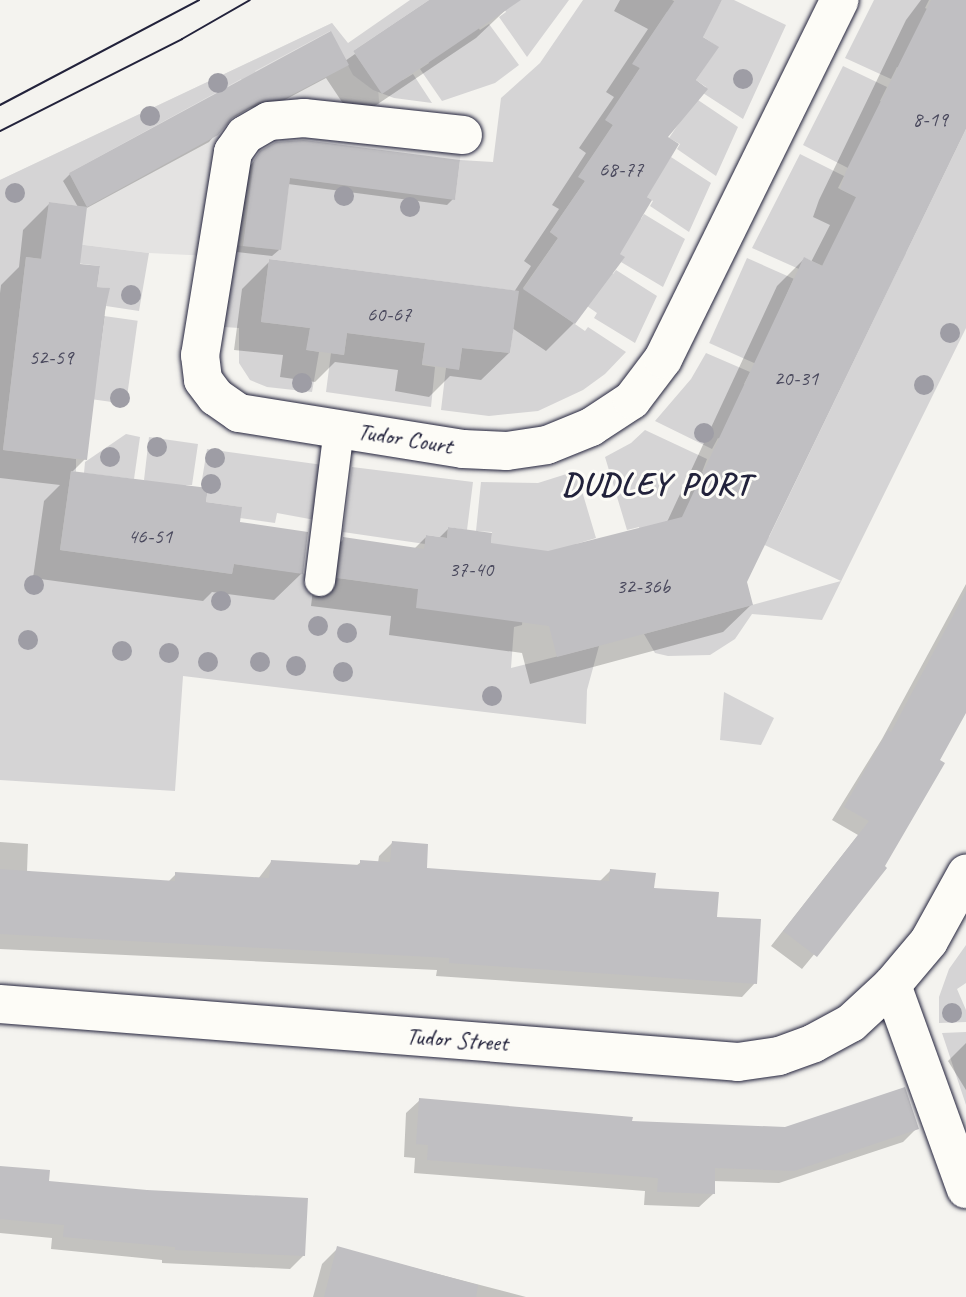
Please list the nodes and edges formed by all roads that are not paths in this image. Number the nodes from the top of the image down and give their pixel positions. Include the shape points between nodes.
1 (840, 0) edge
2 (463, 135) dead end
3 (339, 428) junction
4 (320, 581) dead end
5 (966, 874) edge
6 (892, 985) junction
7 (0, 1004) edge
8 (966, 1189) edge

1 - 3 street, Tudor Court via 663,359 632,400 580,432 547,445 507,450 463,449
2 - 3 street, Tudor Court via 304,118 269,121 245,135 233,152 200,355 203,380 216,397 239,412
3 - 4 lane
5 - 6 street, Tudor Street via 929,941
6 - 7 street, Tudor Street via 851,1023 814,1043 779,1056 738,1062
6 - 8 street

